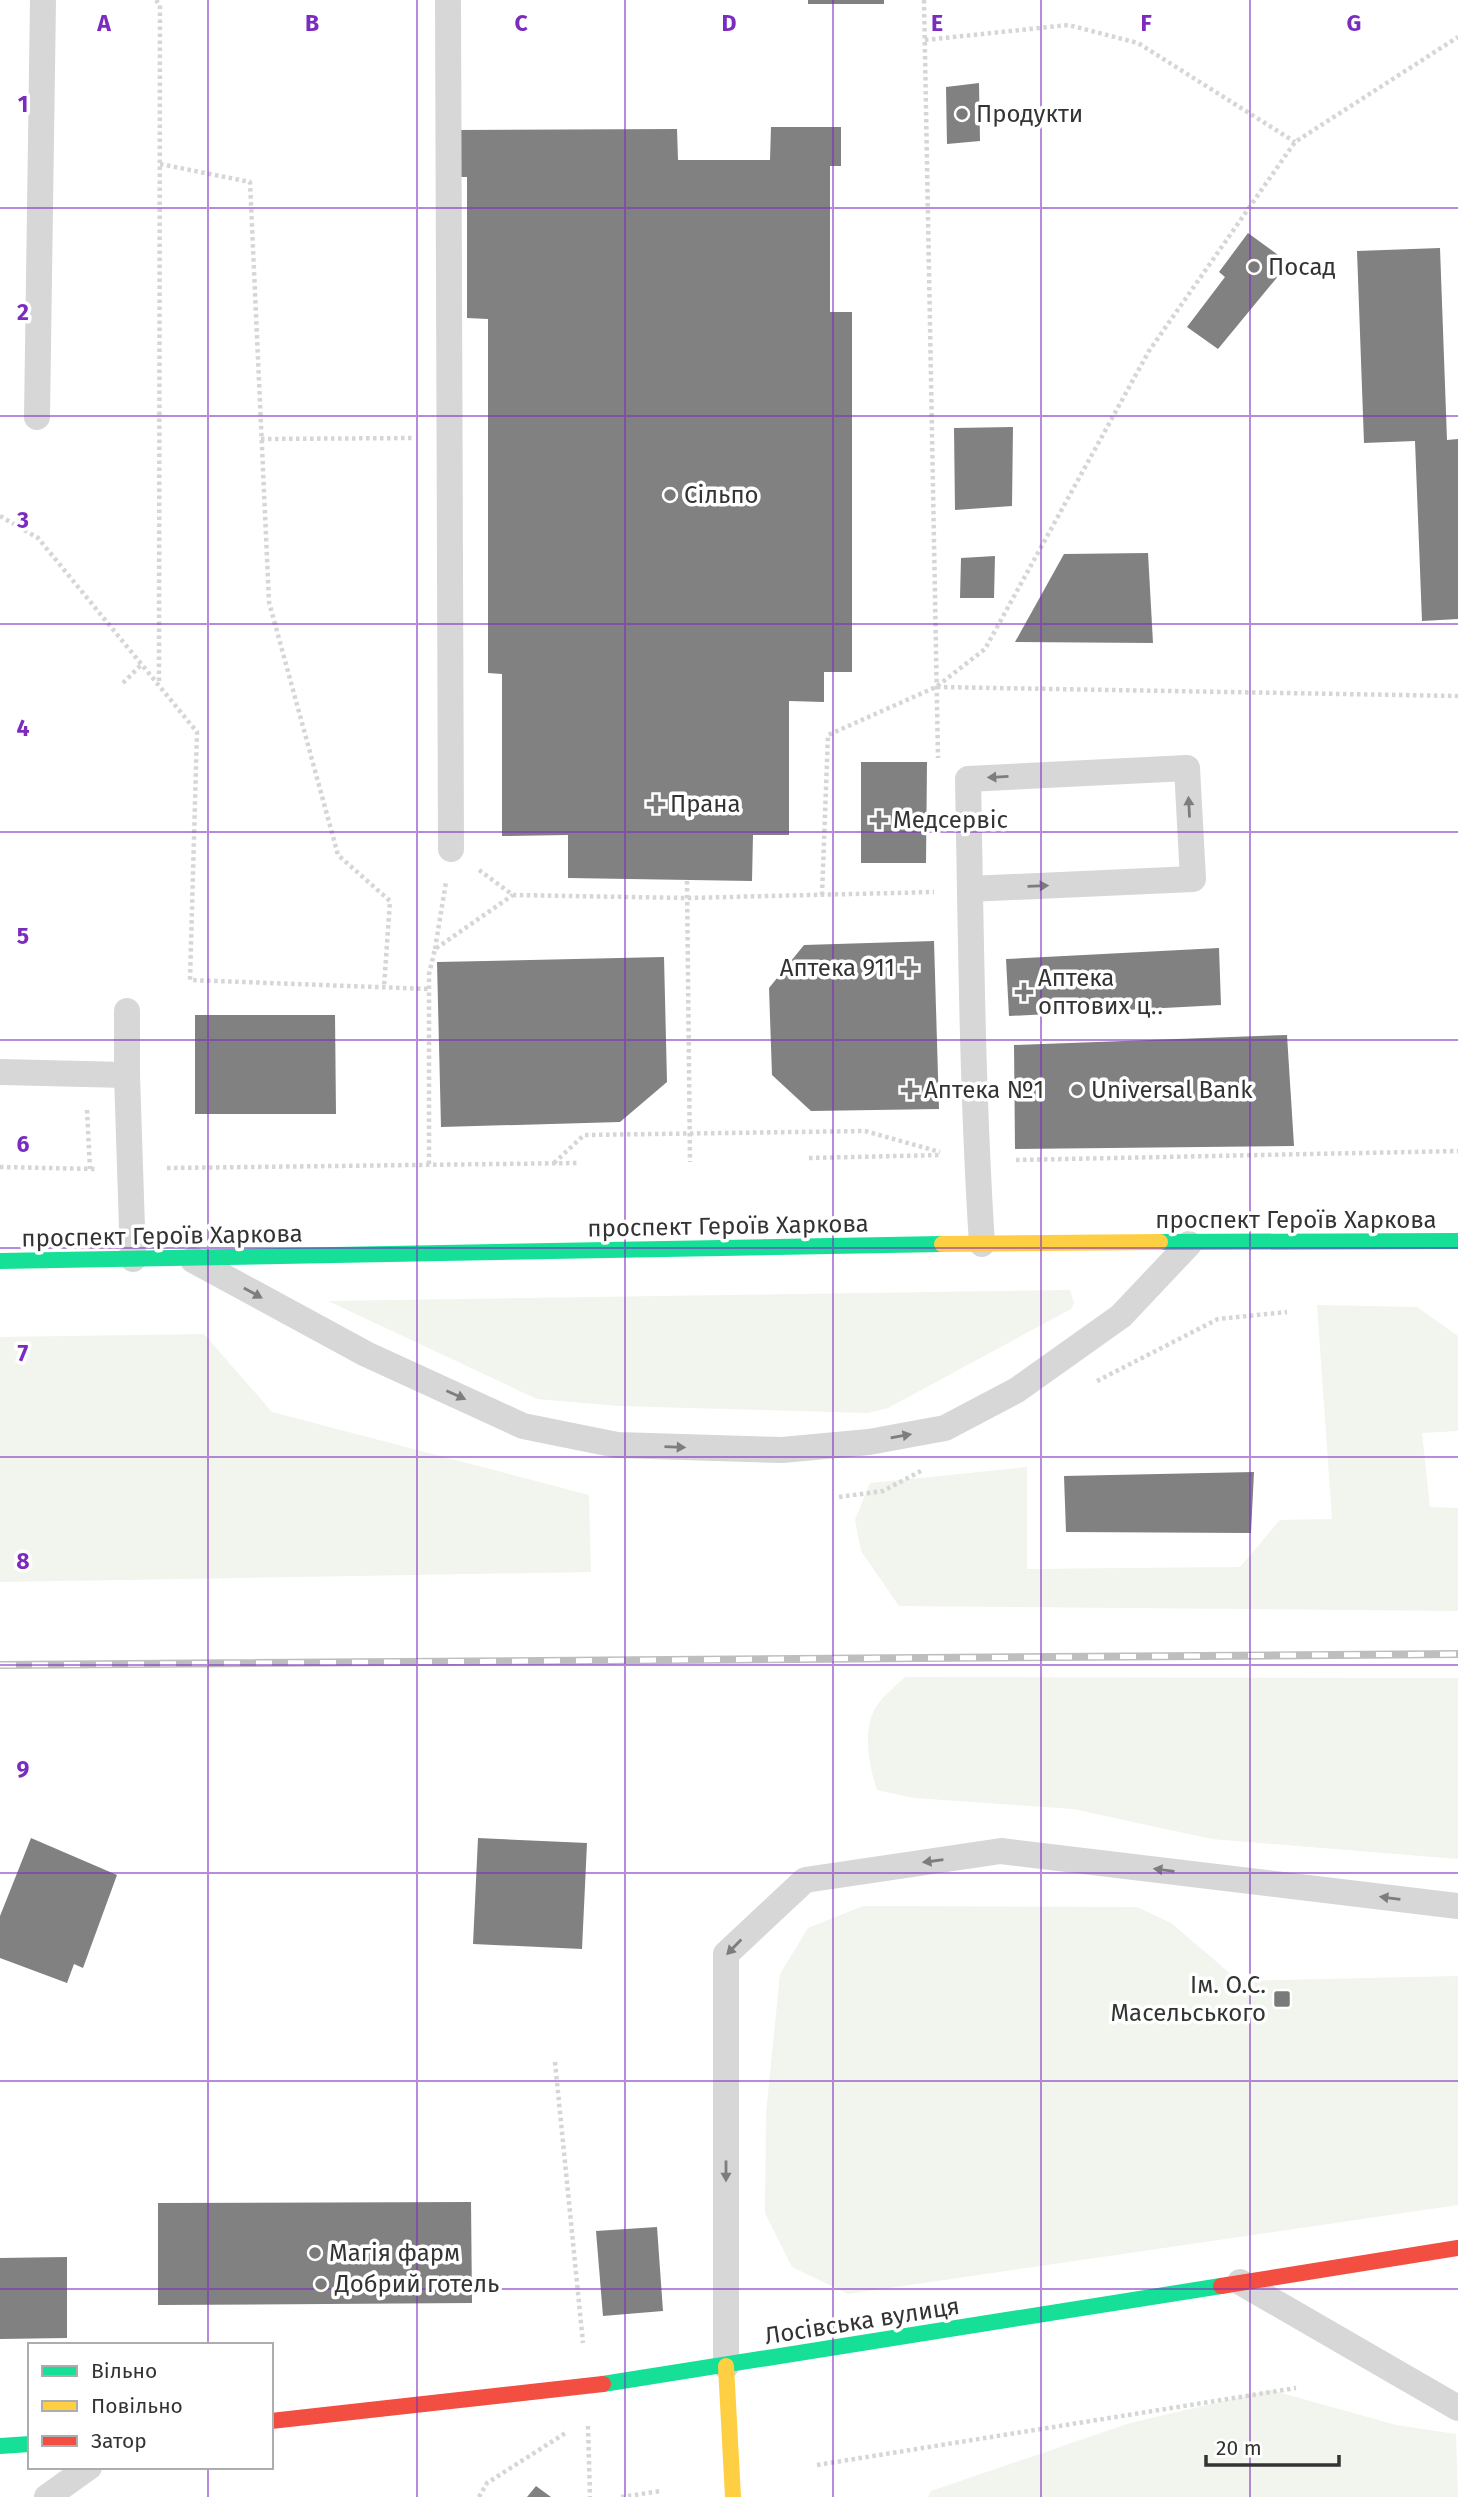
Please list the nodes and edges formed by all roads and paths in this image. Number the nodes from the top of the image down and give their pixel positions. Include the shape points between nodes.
1 (43, 0) edge
2 (156, 0) edge
3 (448, 0) edge
4 (924, 0) edge
5 (1458, 37) edge
6 (925, 40) junction
7 (1295, 142) junction
8 (160, 164) junction
9 (37, 417) dead end
10 (450, 438) junction
11 (261, 439) junction
12 (0, 516) edge
13 (142, 664) junction
14 (122, 682) dead end
15 (159, 685) junction
16 (936, 687) junction
17 (1458, 696) edge
18 (938, 769) dead end
19 (451, 849) junction
20 (687, 881) dead end
21 (970, 889) junction
22 (942, 891) dead end
23 (513, 895) junction
24 (821, 895) junction
25 (687, 898) junction
26 (435, 949) junction
27 (384, 988) junction
28 (429, 989) junction
29 (127, 1011) dead end
30 (0, 1072) edge
31 (85, 1074) junction
32 (127, 1075) junction
33 (689, 1134) junction
34 (1458, 1151) edge
35 (809, 1158) dead end
36 (1016, 1160) dead end
37 (690, 1162) dead end
38 (554, 1163) junction
39 (579, 1163) dead end
40 (429, 1164) junction
41 (0, 1167) edge
42 (130, 1168) junction
43 (90, 1169) junction
44 (1458, 1241) edge
45 (982, 1244) junction
46 (1189, 1244) junction
47 (133, 1259) junction
48 (193, 1260) junction
49 (0, 1261) edge
50 (1458, 1906) edge
51 (555, 2062) dead end
52 (1458, 2248) edge
53 (1240, 2282) junction
54 (584, 2352) dead end
55 (726, 2366) junction
56 (1296, 2388) dead end
57 (1458, 2408) edge
58 (273, 2421) edge
59 (28, 2444) edge
60 (0, 2446) edge
61 (817, 2465) dead end
62 (86, 2469) edge
63 (661, 2491) dead end
64 (47, 2497) edge
65 (479, 2497) edge
66 (590, 2497) edge
67 (621, 2497) edge
68 (733, 2497) edge

1 - 9 lane
2 - 8 path via 160,5
3 - 10 lane
4 - 6 path
5 - 7 path
6 - 7 path via 1068,25 1139,43
6 - 16 path
7 - 16 path via 1149,351 985,649
8 - 11 path via 250,181
8 - 15 path
10 - 11 path
10 - 19 lane
11 - 27 path via 269,602 338,855 390,901
12 - 13 path via 38,538
13 - 14 path
13 - 15 path
15 - 27 path via 197,732 190,981
16 - 17 path
16 - 18 path
16 - 24 path via 828,735
19 - 23 path
19 - 26 path
20 - 25 path
21 -> 21 lane via 1193,879 1187,768 968,779
21 - 45 lane
22 - 24 path
23 - 25 path
23 - 26 path
24 - 25 path
25 - 33 path
26 - 28 path
27 - 28 path
28 - 40 path
29 - 32 lane
30 - 31 lane
31 - 32 lane
31 - 43 path
32 - 42 lane
33 - 35 path via 865,1131 950,1155
33 - 37 path
33 - 38 path via 584,1135
34 - 36 path
38 - 39 path
38 - 40 path
40 - 42 path
41 - 43 path
42 - 43 path
42 - 47 lane
44 - 46 main road, проспект Героїв Харкова
45 - 46 main road, проспект Героїв Харкова
45 - 48 main road, проспект Героїв Харкова
48 -> 46 lane via 366,1354 523,1426 617,1445 782,1450 869,1442 945,1428 1017,1390 1121,1316
47 - 48 main road, проспект Героїв Харкова
47 - 49 main road, проспект Героїв Харкова
50 -> 55 lane via 1001,1850 805,1880 726,1954
51 - 54 path
52 - 53 main road, Лосівська вулиця
53 - 55 main road, Лосівська вулиця
53 - 57 lane
55 - 58 main road, Лосівська вулиця
55 - 68 main road
56 - 61 path
59 - 60 main road
62 - 64 lane
63 - 67 path
65 - 66 path via 487,2483 588,2418

